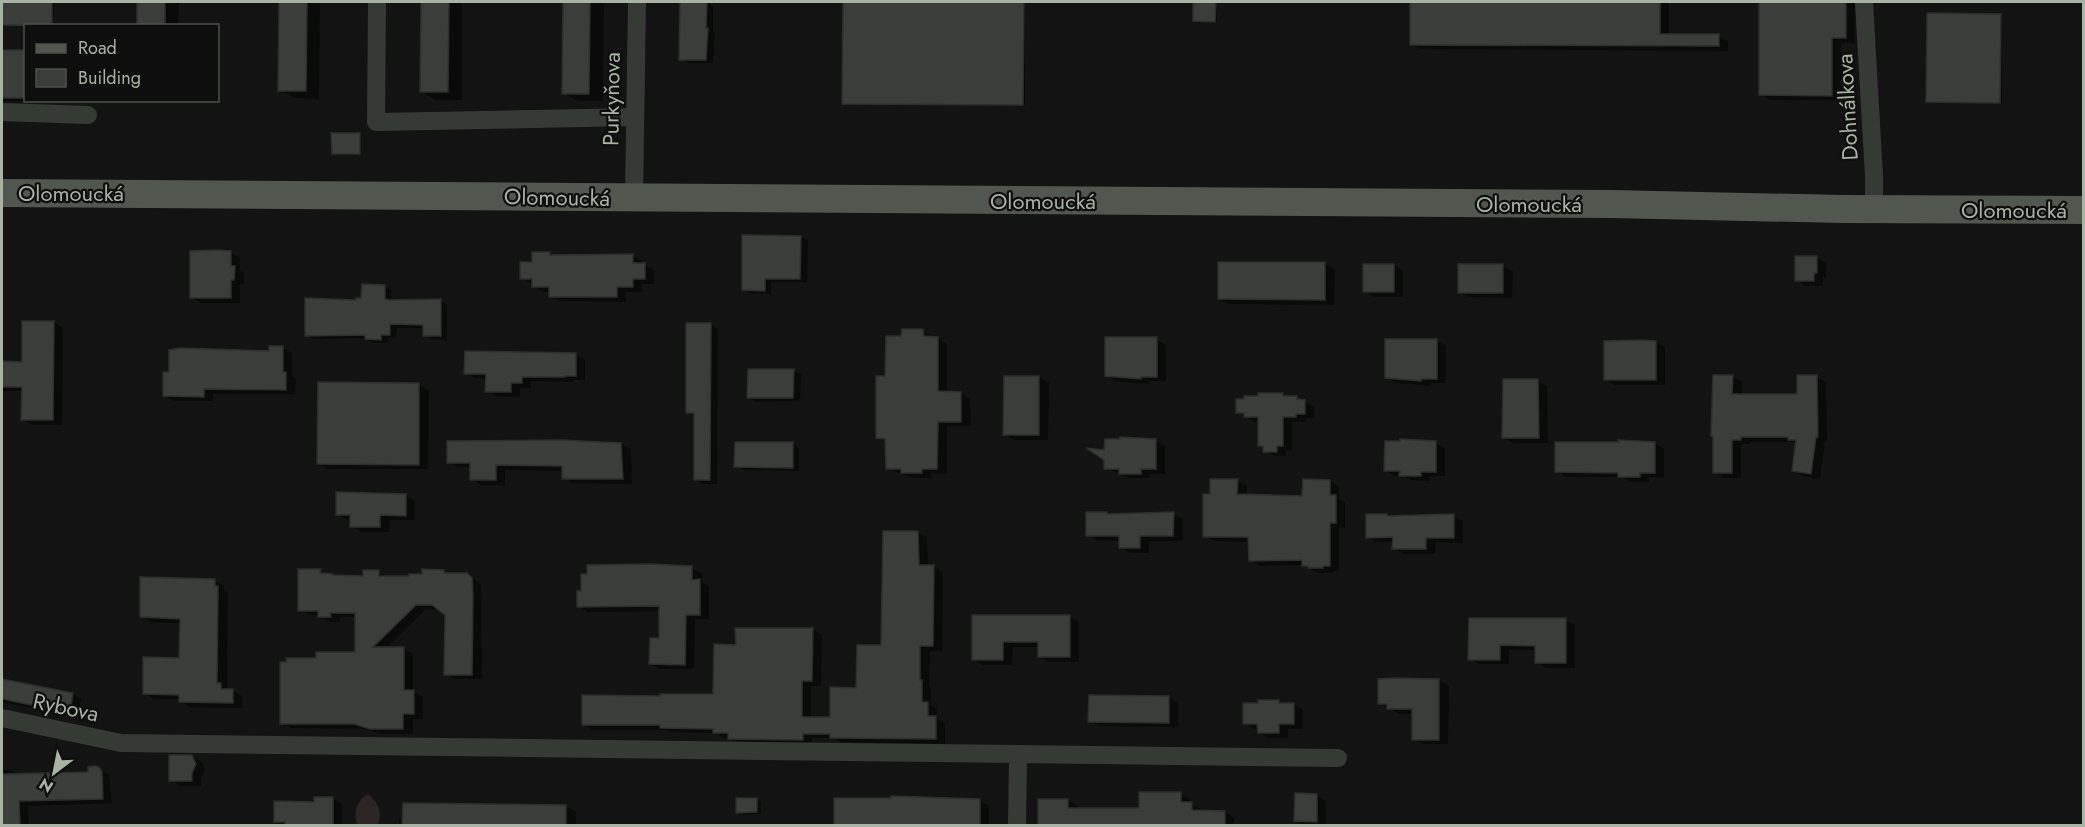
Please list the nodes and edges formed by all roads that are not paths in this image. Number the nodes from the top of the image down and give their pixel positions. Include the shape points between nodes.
1 (377, 2) edge
2 (637, 2) edge
3 (1864, 2) edge
4 (2, 112) edge
5 (88, 116) dead end
6 (635, 117) junction
7 (2, 193) edge
8 (634, 198) junction
9 (1874, 209) junction
10 (2084, 210) edge
11 (2, 718) edge
12 (1018, 755) junction
13 (1338, 758) dead end
14 (1017, 825) edge

1 - 6 street via 376,122
2 - 6 street, Purkyňova
3 - 9 street, Dohnálkova
4 - 5 street
6 - 8 street, Purkyňova
7 - 8 main road, Olomoucká
8 - 9 main road, Olomoucká
9 - 10 main road, Olomoucká
11 - 12 street, Rybova via 121,743
12 - 13 street, Rybova
12 - 14 street

